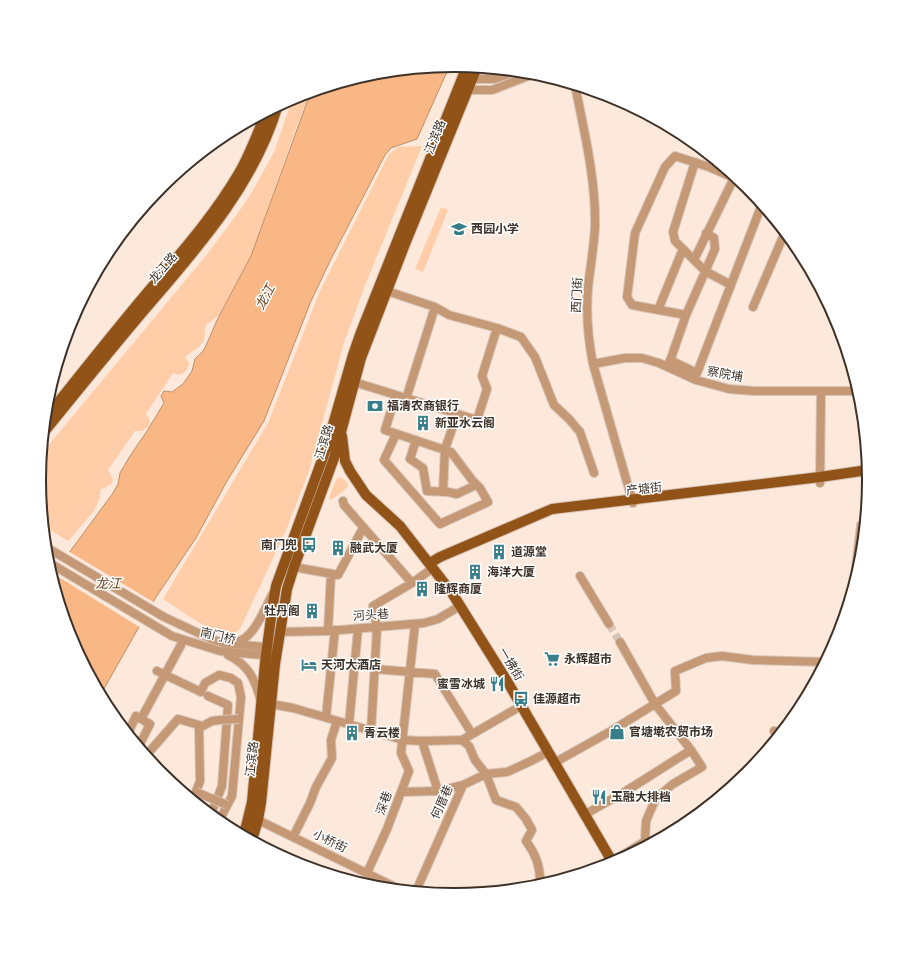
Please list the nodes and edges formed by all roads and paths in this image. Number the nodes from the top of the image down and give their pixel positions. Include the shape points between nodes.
1 (467, 72) edge
2 (473, 72) edge
3 (506, 75) edge
4 (524, 78) edge
5 (467, 79) junction
6 (463, 90) junction
7 (576, 90) edge
8 (275, 114) edge
9 (263, 119) edge
10 (695, 162) junction
11 (722, 172) edge
12 (734, 183) edge
13 (760, 209) edge
14 (706, 232) junction
15 (783, 238) edge
16 (683, 249) junction
17 (694, 260) junction
18 (705, 271) junction
19 (731, 285) junction
20 (387, 291) junction
21 (435, 307) junction
22 (753, 307) dead end
23 (658, 310) junction
24 (686, 314) junction
25 (497, 328) junction
26 (669, 363) junction
27 (593, 364) junction
28 (354, 382) junction
29 (821, 391) junction
30 (852, 391) edge
31 (396, 395) junction
32 (406, 398) junction
33 (52, 410) edge
34 (457, 415) junction
35 (49, 426) edge
36 (341, 432) junction
37 (396, 434) junction
38 (416, 440) junction
39 (445, 449) junction
40 (862, 471) edge
41 (594, 473) dead end
42 (862, 477) edge
43 (820, 480) junction
44 (476, 485) junction
45 (443, 492) junction
46 (343, 501) dead end
47 (632, 501) junction
48 (363, 528) junction
49 (53, 551) edge
50 (431, 566) junction
51 (56, 567) edge
52 (294, 567) junction
53 (331, 574) junction
54 (580, 576) dead end
55 (412, 583) junction
56 (276, 586) junction
57 (460, 606) junction
58 (415, 624) junction
59 (609, 624) tunnel mouth
60 (377, 628) junction
61 (358, 629) junction
62 (332, 630) junction
63 (280, 632) junction
64 (620, 642) tunnel mouth
65 (224, 643) junction
66 (181, 645) dead end
67 (220, 651) junction
68 (272, 652) junction
69 (819, 662) edge
70 (375, 669) junction
71 (410, 672) junction
72 (161, 673) junction
73 (208, 696) dead end
74 (266, 703) junction
75 (655, 704) junction
76 (521, 706) junction
77 (326, 717) junction
78 (141, 719) junction
79 (239, 719) junction
80 (337, 721) junction
81 (349, 724) junction
82 (130, 728) edge
83 (199, 728) junction
84 (371, 731) junction
85 (472, 734) junction
86 (143, 738) junction
87 (403, 740) junction
88 (462, 740) junction
89 (422, 741) junction
90 (141, 742) edge
91 (154, 746) junction
92 (691, 750) junction
93 (150, 752) edge
94 (548, 752) junction
95 (554, 763) junction
96 (486, 774) junction
97 (463, 785) junction
98 (438, 791) junction
99 (401, 792) junction
100 (196, 794) edge
101 (199, 797) edge
102 (227, 805) junction
103 (213, 808) edge
104 (222, 815) edge
105 (584, 815) junction
106 (254, 818) junction
107 (246, 831) edge
108 (253, 834) edge
109 (293, 837) junction
110 (648, 838) edge
111 (609, 857) edge
112 (367, 873) junction
113 (540, 879) edge
114 (384, 881) edge
115 (418, 886) edge

1 - 5 main road, 江滨路
2 - 5 main road, 江滨路
3 - 5 street via 494,79
4 - 6 street via 492,90
5 - 6 main road, 江滨路
6 - 20 main road, 江滨路
6 - 56 main road, 江滨路 via 359,338 326,449
7 - 27 street, 西门街 via 594,200 595,227 587,311
8 - 35 main road, 龙江路 via 242,187 217,222
9 - 33 main road, 龙江路 via 239,173 202,228
10 - 11 street
10 - 16 street via 673,232 675,241
10 - 23 street via 675,156 665,167 635,233 627,296 632,305
12 - 14 street
13 - 19 street
14 - 17 street
14 - 18 street via 714,238 715,249
15 - 22 street
16 - 17 street
16 - 23 street
17 - 18 street
18 - 19 street
18 - 24 street
19 - 26 street via 697,373
20 - 21 street
20 - 28 main road, 江滨路
21 - 25 street via 449,315
21 - 32 street
23 - 24 street
24 - 26 street
25 - 34 street via 482,376 487,389 477,420
25 - 41 street via 521,337 535,357 554,405 580,432
26 - 27 street, 察院埔 via 624,358
26 - 29 street, 察院埔 via 696,380 729,389
27 - 47 street, 西门街
28 - 31 street
28 - 36 main road, 江滨路
29 - 30 street, 察院埔
29 - 43 street
31 - 32 street
31 - 37 street via 385,430
32 - 34 street
34 - 39 street
36 - 50 main road, 一拂街 via 345,461 366,495 400,526
36 - 52 main road, 江滨路
37 - 38 street
37 - 44 street via 384,460 440,524 488,502
38 - 39 street
38 - 45 street via 410,459 423,468 427,491
39 - 44 street via 451,452
39 - 45 street
40 - 43 main road
42 - 43 main road, 产塘街
43 - 47 main road, 产塘街
44 - 45 street via 457,494
46 - 48 street
47 - 50 main road, 产塘街 via 554,514
48 - 53 street via 338,575
48 - 55 street
49 - 65 street, 南门桥 via 164,618
50 - 55 street
50 - 57 main road, 一拂街
51 - 67 street, 南门桥 via 172,636
52 - 53 street
52 - 63 main road, 江滨路 via 287,589
53 - 62 street
54 - 59 street
55 - 60 street via 373,606
56 - 65 street via 250,633 240,642
56 - 68 main road, 江滨路 via 272,610
57 - 58 street, 河头巷 via 438,619
57 - 76 main road, 一拂街
58 - 60 street, 河头巷
58 - 71 street, 深巷
60 - 61 street, 河头巷
60 - 70 street
61 - 62 street, 河头巷
61 - 81 street
62 - 63 street, 河头巷
62 - 77 street
63 - 68 main road, 江滨路
64 - 75 street
65 - 68 street, 南门桥
66 - 72 street
67 - 68 street, 南门桥
67 - 74 street via 237,659 247,668
68 - 74 main road, 江滨路
69 - 75 street via 753,660 722,656 706,658 675,670 676,691
70 - 71 street
70 - 84 street
71 - 85 street via 435,674
71 - 87 street, 深巷
72 - 78 street
72 - 79 street via 200,692 205,683 219,675 231,678 238,683 241,697
73 - 103 street via 228,705 222,786
74 - 77 street
74 - 106 main road, 江滨路
75 - 92 street
75 - 95 street
76 - 85 street
76 - 94 main road, 一拂街
77 - 80 street
78 - 82 street via 136,716
78 - 86 street via 150,724
79 - 83 street, bridge via 212,721
79 - 102 street via 232,796
80 - 81 street
80 - 109 street via 331,740 332,758
81 - 84 street
83 - 91 street via 199,725 178,719
83 - 100 street via 200,781
84 - 87 street
85 - 88 street
86 - 90 street
86 - 91 street
87 - 89 street
87 - 99 street, 深巷 via 401,753 408,771
88 - 89 street
88 - 96 street via 469,746 475,760
89 - 98 street
91 - 93 street
92 - 105 street
92 - 110 street via 702,767 656,798 646,822
94 - 95 main road, 一拂街
94 - 96 street, 何厝巷 via 507,772
95 - 105 main road, 一拂街
96 - 97 street, 何厝巷
96 - 113 street via 496,800 516,807 532,830 526,841 534,850
97 - 98 street
97 - 115 street, 何厝巷
98 - 99 street
99 - 112 street, 深巷 via 388,829
101 - 102 street, bridge
102 - 104 street
105 - 111 main road, 一拂街
106 - 107 main road, 江滨路
106 - 108 main road, 江滨路
106 - 109 street, 小桥街
109 - 112 street, 小桥街
112 - 114 street, 小桥街

